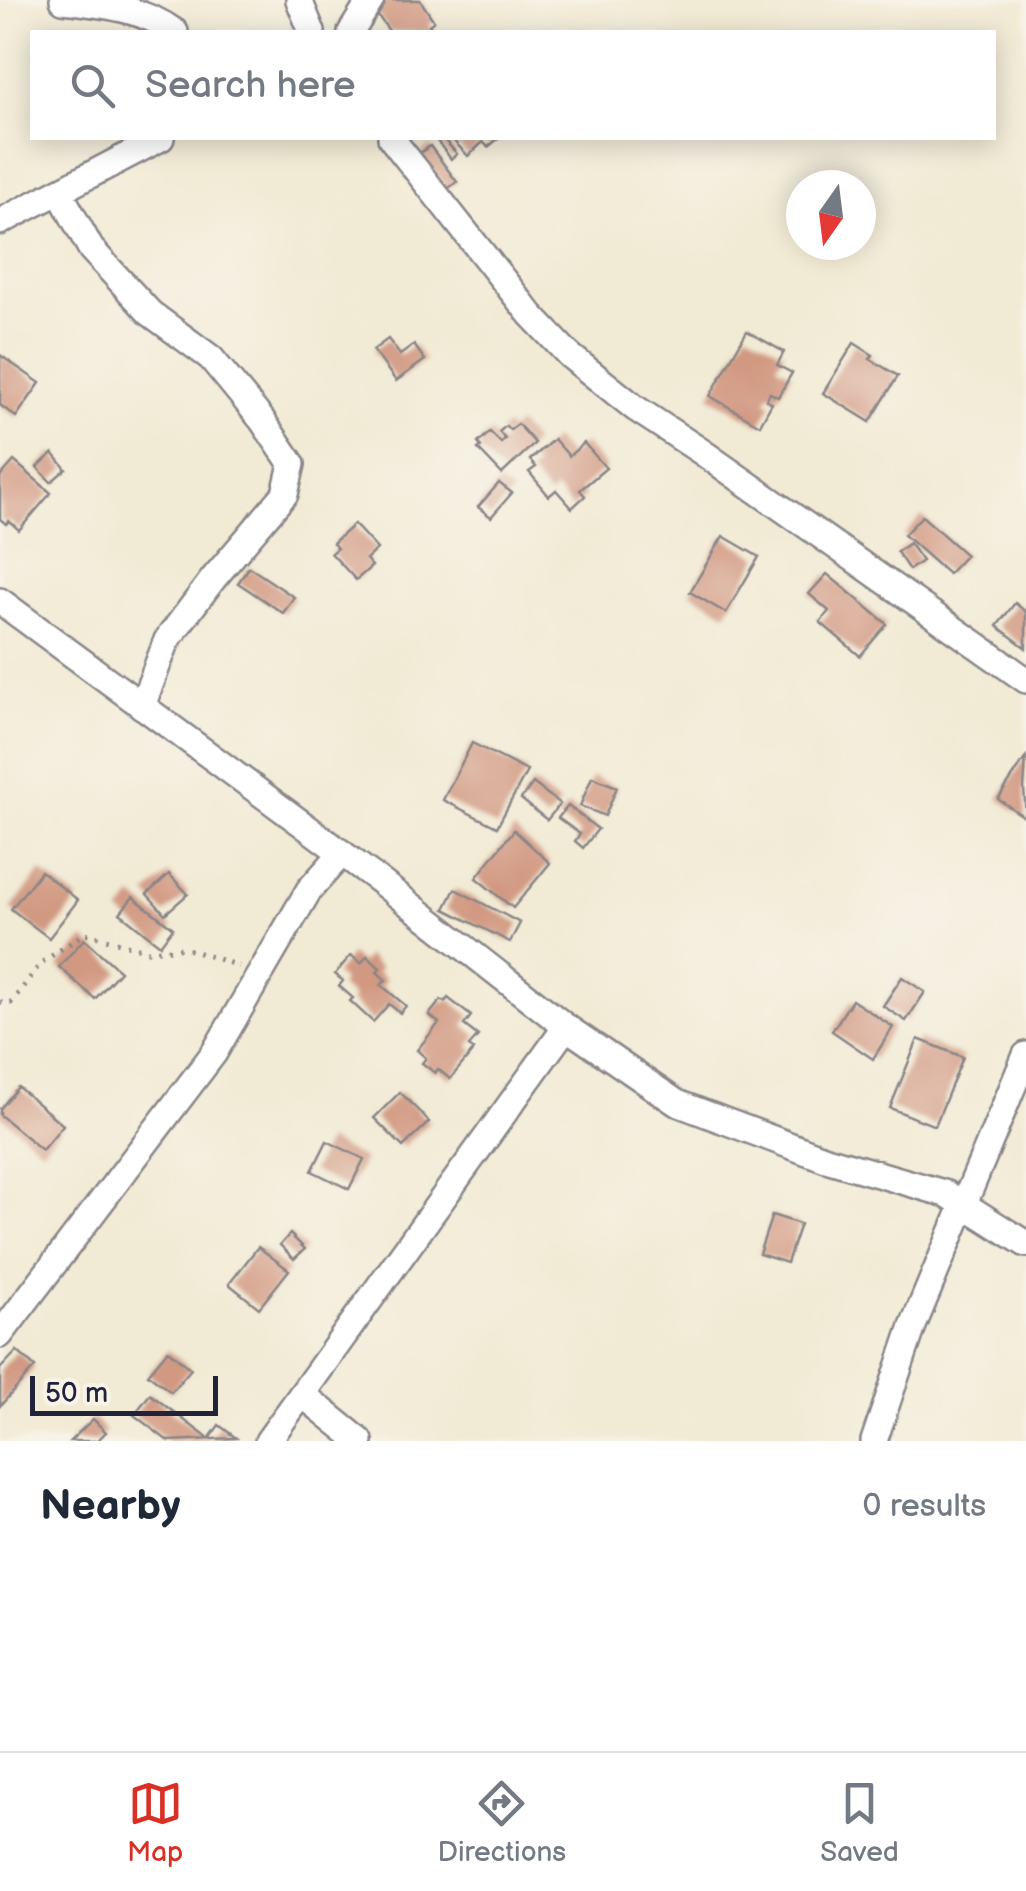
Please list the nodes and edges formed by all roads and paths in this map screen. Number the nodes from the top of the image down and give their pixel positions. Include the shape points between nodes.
1 (63, 0) edge
2 (299, 0) edge
3 (370, 0) edge
4 (172, 30) edge
5 (311, 30) edge
6 (353, 30) edge
7 (156, 140) edge
8 (393, 140) edge
9 (60, 193) junction
10 (0, 222) edge
11 (0, 601) edge
12 (1026, 680) edge
13 (142, 706) junction
14 (342, 853) junction
15 (260, 975) junction
16 (0, 1002) edge
17 (566, 1027) junction
18 (1026, 1055) edge
19 (962, 1203) junction
20 (1026, 1244) edge
21 (0, 1335) edge
22 (302, 1394) junction
23 (268, 1441) edge
24 (360, 1441) edge
25 (874, 1441) edge

1 - 4 street via 137,12
2 - 5 street
3 - 6 street
7 - 9 street
8 - 12 street via 570,356
9 - 10 street
9 - 13 street via 91,249 150,314 211,358 292,464 285,494 167,640
11 - 13 street
13 - 14 street
14 - 15 street via 309,890
14 - 17 street
15 - 16 path via 203,952 148,951 84,933 41,963 10,1003
15 - 21 street via 214,1053
17 - 19 street via 677,1103
17 - 22 street
18 - 19 street
19 - 20 street
19 - 25 street
22 - 23 street
22 - 24 street

